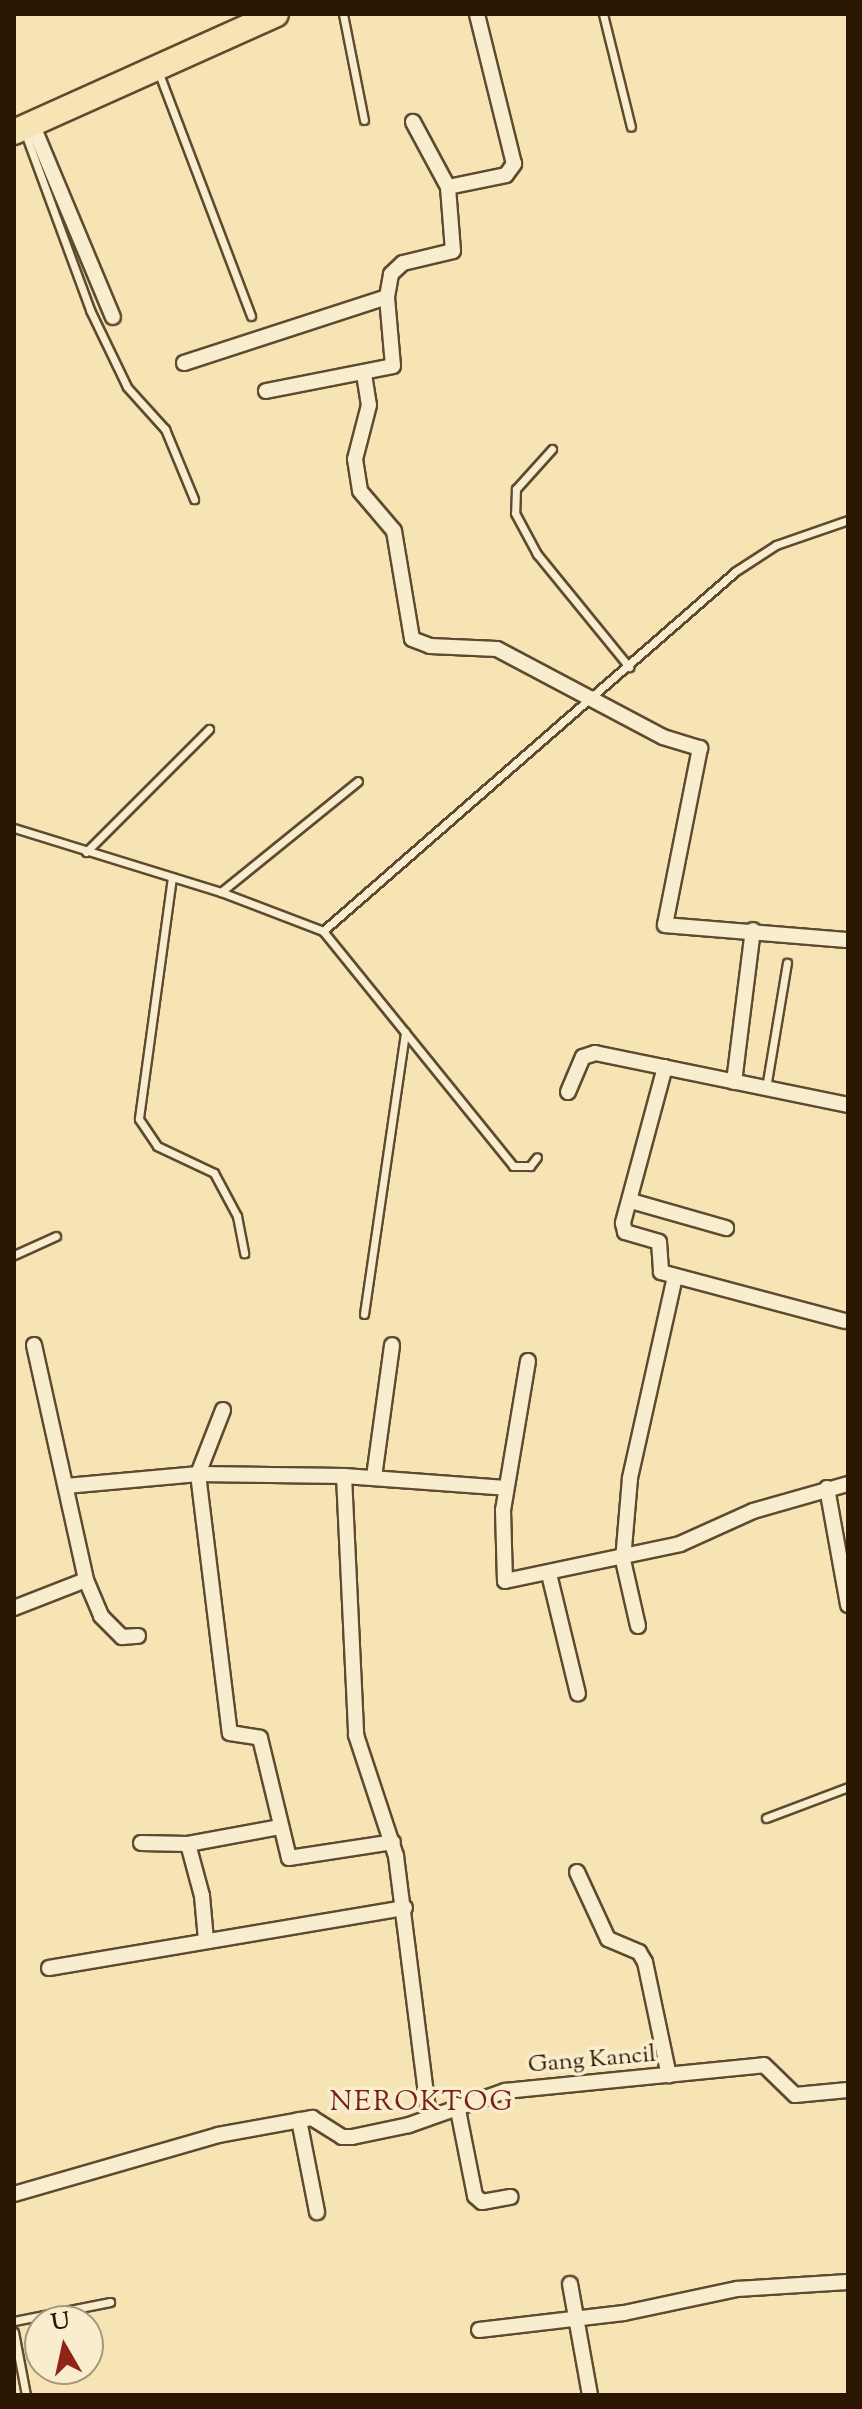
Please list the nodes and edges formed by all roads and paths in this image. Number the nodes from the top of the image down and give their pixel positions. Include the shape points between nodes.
1 (274, 14) edge
2 (343, 14) edge
3 (477, 14) edge
4 (603, 14) edge
5 (158, 69) junction
6 (364, 120) dead end
7 (413, 122) dead end
8 (631, 127) dead end
9 (24, 129) edge
10 (448, 187) junction
11 (387, 297) junction
12 (251, 316) dead end
13 (113, 317) dead end
14 (191, 360) dead end
15 (364, 374) junction
16 (266, 391) dead end
17 (552, 449) dead end
18 (194, 499) dead end
19 (848, 520) edge
20 (629, 667) junction
21 (591, 701) junction
22 (209, 729) dead end
23 (358, 781) dead end
24 (14, 828) edge
25 (86, 852) junction
26 (172, 877) junction
27 (221, 892) junction
28 (753, 930) junction
29 (323, 931) junction
30 (848, 940) edge
31 (787, 963) dead end
32 (405, 1032) junction
33 (665, 1067) junction
34 (734, 1082) junction
35 (766, 1088) junction
36 (568, 1092) dead end
37 (848, 1105) edge
38 (537, 1157) dead end
39 (631, 1201) junction
40 (726, 1228) dead end
41 (56, 1236) dead end
42 (244, 1253) dead end
43 (14, 1255) edge
44 (675, 1277) junction
45 (364, 1314) dead end
46 (845, 1321) dead end
47 (34, 1345) dead end
48 (392, 1345) dead end
49 (528, 1361) dead end
50 (223, 1410) dead end
51 (198, 1474) junction
52 (344, 1476) junction
53 (374, 1477) junction
54 (848, 1484) edge
55 (66, 1486) junction
56 (506, 1488) junction
57 (827, 1488) junction
58 (623, 1560) junction
59 (549, 1574) junction
60 (86, 1580) junction
61 (848, 1605) edge
62 (14, 1608) edge
63 (638, 1626) dead end
64 (138, 1636) dead end
65 (578, 1694) dead end
66 (848, 1787) edge
67 (766, 1818) dead end
68 (280, 1827) junction
69 (393, 1842) junction
70 (141, 1843) dead end
71 (188, 1844) junction
72 (577, 1872) dead end
73 (405, 1908) junction
74 (206, 1940) junction
75 (49, 1968) dead end
76 (669, 2076) junction
77 (848, 2090) edge
78 (457, 2105) junction
79 (429, 2117) junction
80 (299, 2120) junction
81 (14, 2194) edge
82 (511, 2197) dead end
83 (317, 2212) dead end
84 (848, 2282) edge
85 (570, 2284) dead end
86 (110, 2302) dead end
87 (575, 2318) junction
88 (14, 2321) edge
89 (479, 2330) dead end
90 (14, 2332) edge
91 (26, 2395) edge
92 (590, 2395) edge

1 - 5 main road
2 - 6 lane
3 - 10 street via 514,164 506,175
4 - 8 lane
5 - 9 main road
5 - 12 lane
7 - 10 street
9 - 13 street
9 - 18 lane via 90,310 127,387 165,429
10 - 11 street via 453,251 403,263 391,274
11 - 14 street
11 - 15 street via 393,366
15 - 16 street
15 - 21 street via 369,405 355,459 360,491 394,531 412,639 430,646 497,649
17 - 20 lane via 516,489 515,513 537,554
19 - 20 lane via 776,545 736,571
20 - 21 lane
21 - 28 street via 663,737 700,748 665,925
21 - 29 lane
22 - 25 lane
23 - 27 lane
24 - 25 lane
25 - 26 lane
26 - 27 lane
26 - 42 lane via 139,1119 157,1146 214,1173 237,1216
27 - 29 lane
28 - 30 street
28 - 34 street
29 - 32 lane
31 - 35 lane
32 - 38 lane via 513,1166 530,1166
32 - 45 lane
33 - 34 street
33 - 36 street via 595,1053 583,1057
33 - 39 street
34 - 35 street
35 - 37 street
39 - 40 street
39 - 44 street via 625,1232 659,1242 661,1272
41 - 43 lane
44 - 46 street
44 - 58 street via 630,1478
47 - 55 street
48 - 53 street
49 - 56 street
50 - 51 street
51 - 52 street
51 - 55 street
51 - 68 street via 230,1733 260,1738
52 - 53 street
52 - 69 street via 354,1724
53 - 56 street
54 - 57 street
55 - 60 street
56 - 59 street via 503,1580
57 - 58 street
57 - 61 street
58 - 59 street
58 - 63 street
59 - 65 street
60 - 62 street
60 - 64 street via 101,1616 122,1637
66 - 67 lane
68 - 69 street via 289,1858 296,1859
68 - 71 street
69 - 73 street
70 - 71 street
71 - 74 street via 202,1896
72 - 76 street via 608,1939 639,1952 645,1962
73 - 74 street
73 - 79 street
74 - 75 street
76 - 77 street, Gang Kancil via 764,2065 795,2095
76 - 78 street, Gang Kancil via 505,2091
78 - 79 street, Gang Kancil
78 - 82 street via 475,2196 482,2202
79 - 80 street, Gang Kancil via 352,2137 333,2132 322,2120
80 - 81 street via 155,2150
80 - 83 street
84 - 87 street via 737,2289
85 - 87 street
86 - 88 lane
87 - 89 street
87 - 92 street
90 - 91 lane

